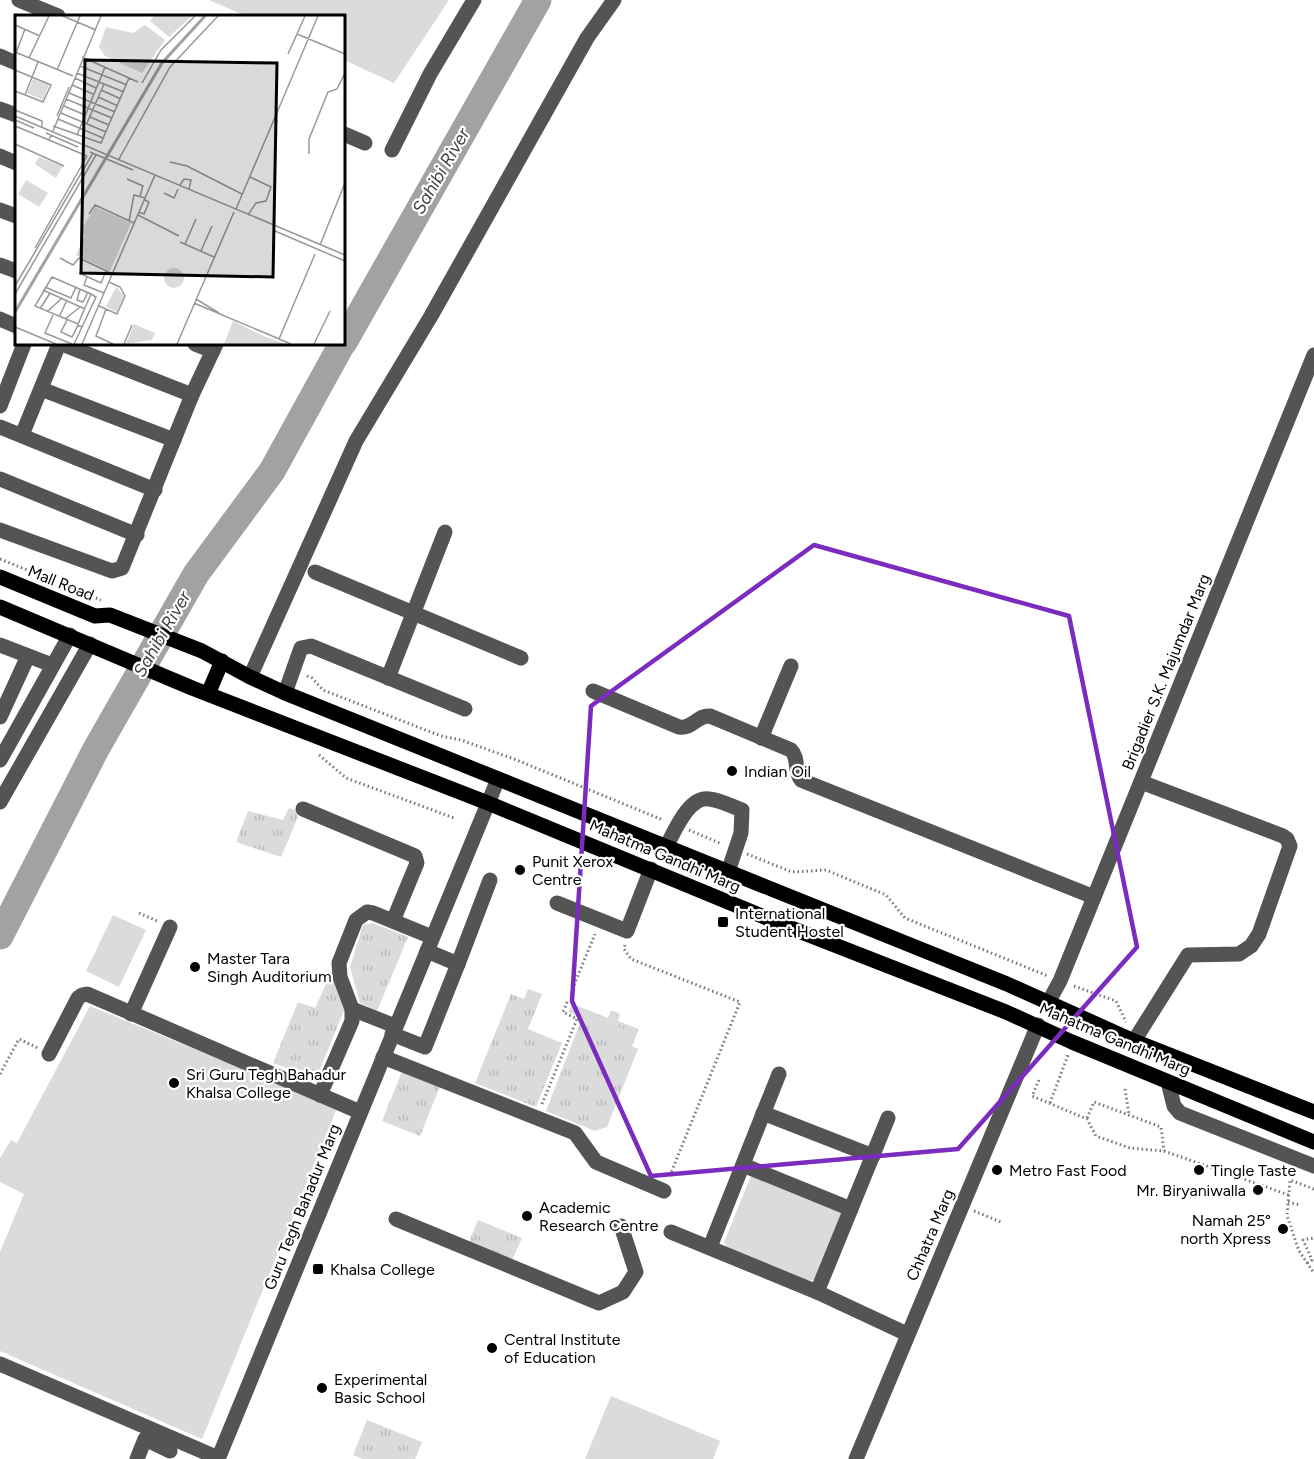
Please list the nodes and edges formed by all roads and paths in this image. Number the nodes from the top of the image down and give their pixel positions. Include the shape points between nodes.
1 (19, 0) edge
2 (474, 0) edge
3 (614, 0) edge
4 (56, 15) edge
5 (0, 57) edge
6 (15, 63) edge
7 (0, 109) edge
8 (15, 115) edge
9 (345, 134) edge
10 (365, 143) dead end
11 (392, 150) dead end
12 (0, 156) edge
13 (15, 163) edge
14 (0, 210) edge
15 (15, 216) edge
16 (0, 265) edge
17 (15, 271) edge
18 (0, 319) edge
19 (15, 326) edge
20 (23, 345) edge
21 (61, 345) edge
22 (64, 345) edge
23 (214, 347) edge
24 (1314, 355) edge
25 (5, 375) edge
26 (41, 389) junction
27 (192, 395) junction
28 (0, 405) edge
29 (0, 427) edge
30 (22, 435) junction
31 (174, 440) junction
32 (0, 479) edge
33 (155, 490) junction
34 (0, 530) edge
35 (445, 532) dead end
36 (137, 535) junction
37 (315, 572) dead end
38 (0, 577) edge
39 (0, 607) edge
40 (413, 614) junction
41 (110, 615) joint
42 (70, 635) junction
43 (0, 645) edge
44 (95, 646) junction
45 (28, 656) junction
46 (521, 658) dead end
47 (222, 662) junction
48 (52, 665) junction
49 (791, 666) dead end
50 (293, 671) junction
51 (250, 677) junction
52 (388, 678) junction
53 (593, 691) dead end
54 (285, 693) junction
55 (208, 694) junction
56 (465, 709) dead end
57 (0, 717) edge
58 (761, 738) junction
59 (311, 752) dead end
60 (0, 760) edge
61 (498, 779) junction
62 (1141, 782) junction
63 (0, 802) edge
64 (488, 803) junction
65 (303, 809) dead end
66 (454, 818) dead end
67 (678, 826) junction
68 (666, 847) junction
69 (735, 849) junction
70 (651, 869) junction
71 (728, 872) junction
72 (490, 880) dead end
73 (1094, 897) junction
74 (557, 903) dead end
75 (139, 913) dead end
76 (600, 920) junction
77 (393, 921) junction
78 (170, 927) joint
79 (627, 931) junction
80 (430, 944) junction
81 (459, 964) junction
82 (1060, 981) junction
83 (574, 985) dead end
84 (568, 1000) dead end
85 (1049, 1001) junction
86 (352, 1009) junction
87 (131, 1014) junction
88 (1038, 1025) junction
89 (394, 1030) junction
90 (1134, 1041) junction
91 (49, 1054) joint
92 (383, 1057) junction
93 (1064, 1065) dead end
94 (0, 1074) edge
95 (778, 1074) dead end
96 (1039, 1080) dead end
97 (1168, 1082) junction
98 (1125, 1089) dead end
99 (320, 1095) junction
100 (1050, 1103) junction
101 (360, 1112) junction
102 (1314, 1112) edge
103 (763, 1113) junction
104 (1129, 1115) junction
105 (536, 1117) junction
106 (888, 1118) dead end
107 (1087, 1119) junction
108 (1314, 1142) edge
109 (1164, 1150) junction
110 (873, 1156) junction
111 (743, 1165) junction
112 (1314, 1166) edge
113 (1314, 1189) edge
114 (664, 1191) joint
115 (1289, 1195) junction
116 (1288, 1202) junction
117 (1300, 1205) dead end
118 (962, 1207) junction
119 (851, 1209) junction
120 (396, 1219) dead end
121 (1001, 1222) dead end
122 (621, 1226) dead end
123 (671, 1232) dead end
124 (1314, 1238) edge
125 (710, 1247) junction
126 (1307, 1263) junction
127 (1314, 1273) edge
128 (817, 1292) junction
129 (907, 1334) junction
130 (0, 1364) edge
131 (171, 1450) edge
132 (136, 1459) edge
133 (218, 1459) edge
134 (856, 1459) edge

1 - 4 street
2 - 11 street via 430,74
3 - 51 street via 587,38 356,441
5 - 6 street
7 - 8 street
9 - 10 street
12 - 13 street
14 - 15 street
16 - 17 street
18 - 19 street
20 - 25 street
21 - 26 street
22 - 27 street
23 - 27 street
24 - 62 street, Brigadier S.K. Majumdar Marg
25 - 28 street
26 - 30 street
26 - 31 street
27 - 31 street
29 - 30 street
30 - 33 street
31 - 33 street
32 - 36 street
33 - 36 street
34 - 36 street via 112,571 122,568
35 - 40 street
37 - 40 street
38 - 41 main road, Mall Road via 95,616
39 - 42 main road, Mahatma Gandhi Marg
40 - 46 street
40 - 52 street
41 - 47 main road, Mahatma Gandhi Marg
42 - 44 main road, Mahatma Gandhi Marg
42 - 48 street
43 - 45 street
44 - 55 main road, Mahatma Gandhi Marg
44 - 63 street
45 - 48 street
45 - 57 street
47 - 51 main road, Mahatma Gandhi Marg
47 - 55 main road
48 - 60 street
49 - 58 street
50 - 52 street via 301,648 312,646
50 - 54 street
50 - 67 path via 312,678 324,690 441,736 513,759
51 - 54 main road, Mahatma Gandhi Marg
52 - 56 street
53 - 58 street via 679,727 688,727 706,715
54 - 61 main road, Mahatma Gandhi Marg
55 - 64 main road, Mahatma Gandhi Marg
58 - 73 street via 794,753 796,773 801,780
59 - 66 path via 322,756 346,778
61 - 64 street, Guru Tegh Bahadur Marg
61 - 68 main road, Mahatma Gandhi Marg
62 - 73 street, Brigadier S.K. Majumdar Marg
62 - 90 street via 1283,836 1290,846 1255,942 1239,954 1188,955
64 - 70 main road, Mahatma Gandhi Marg
64 - 80 street, Guru Tegh Bahadur Marg
65 - 77 street via 415,855 417,863
67 - 68 street
67 - 69 path
67 - 69 street via 696,802 707,798 742,810 741,833
68 - 71 main road, Mahatma Gandhi Marg
69 - 71 street
69 - 82 path via 792,872 826,870 886,895 905,918
70 - 79 street
70 - 88 main road, Mahatma Gandhi Marg
71 - 85 main road, Mahatma Gandhi Marg
72 - 81 street
73 - 82 street, Brigadier S.K. Majumdar Marg
74 - 76 street
75 - 78 path
76 - 79 street
76 - 83 path
77 - 80 street
77 - 86 street via 367,912 356,920 339,963
78 - 87 street
79 - 114 path via 624,949 631,959 740,1002
80 - 81 street
80 - 89 street, Guru Tegh Bahadur Marg
81 - 89 street via 425,1047
82 - 85 street, Brigadier S.K. Majumdar Marg
82 - 90 path via 1116,1001
84 - 105 path via 563,1012 577,1019
85 - 90 main road, Mahatma Gandhi Marg
86 - 89 street
86 - 99 street via 352,1021
87 - 91 street via 82,995
87 - 99 street
88 - 97 main road, Mahatma Gandhi Marg
88 - 118 street, Chhatra Marg
89 - 92 street, Guru Tegh Bahadur Marg
90 - 102 main road, Mahatma Gandhi Marg
91 - 94 path via 19,1039
92 - 101 street, Guru Tegh Bahadur Marg
92 - 105 street
93 - 100 path
95 - 103 street
96 - 100 path via 1032,1096
97 - 108 main road, Mahatma Gandhi Marg
97 - 112 street via 1174,1106 1180,1113
98 - 104 path
99 - 101 street
100 - 107 path
101 - 133 street, Guru Tegh Bahadur Marg
103 - 110 street
103 - 111 street
104 - 107 path via 1094,1102
104 - 109 path via 1161,1127
105 - 114 street via 575,1133 596,1162
106 - 110 street
107 - 109 path via 1096,1136 1130,1148
109 - 115 path
110 - 119 street
111 - 119 street
111 - 125 street
113 - 115 path via 1290,1180
115 - 116 path
116 - 117 path
116 - 126 path via 1287,1216
118 - 121 path
118 - 129 street, Chhatra Marg
119 - 128 street
120 - 122 street via 599,1303 623,1292 636,1272
123 - 125 street
124 - 126 path via 1304,1240 1312,1260
125 - 128 street
126 - 127 path
128 - 129 street
129 - 134 street, Chhatra Marg
130 - 131 street
131 - 132 street via 145,1440
131 - 133 street

